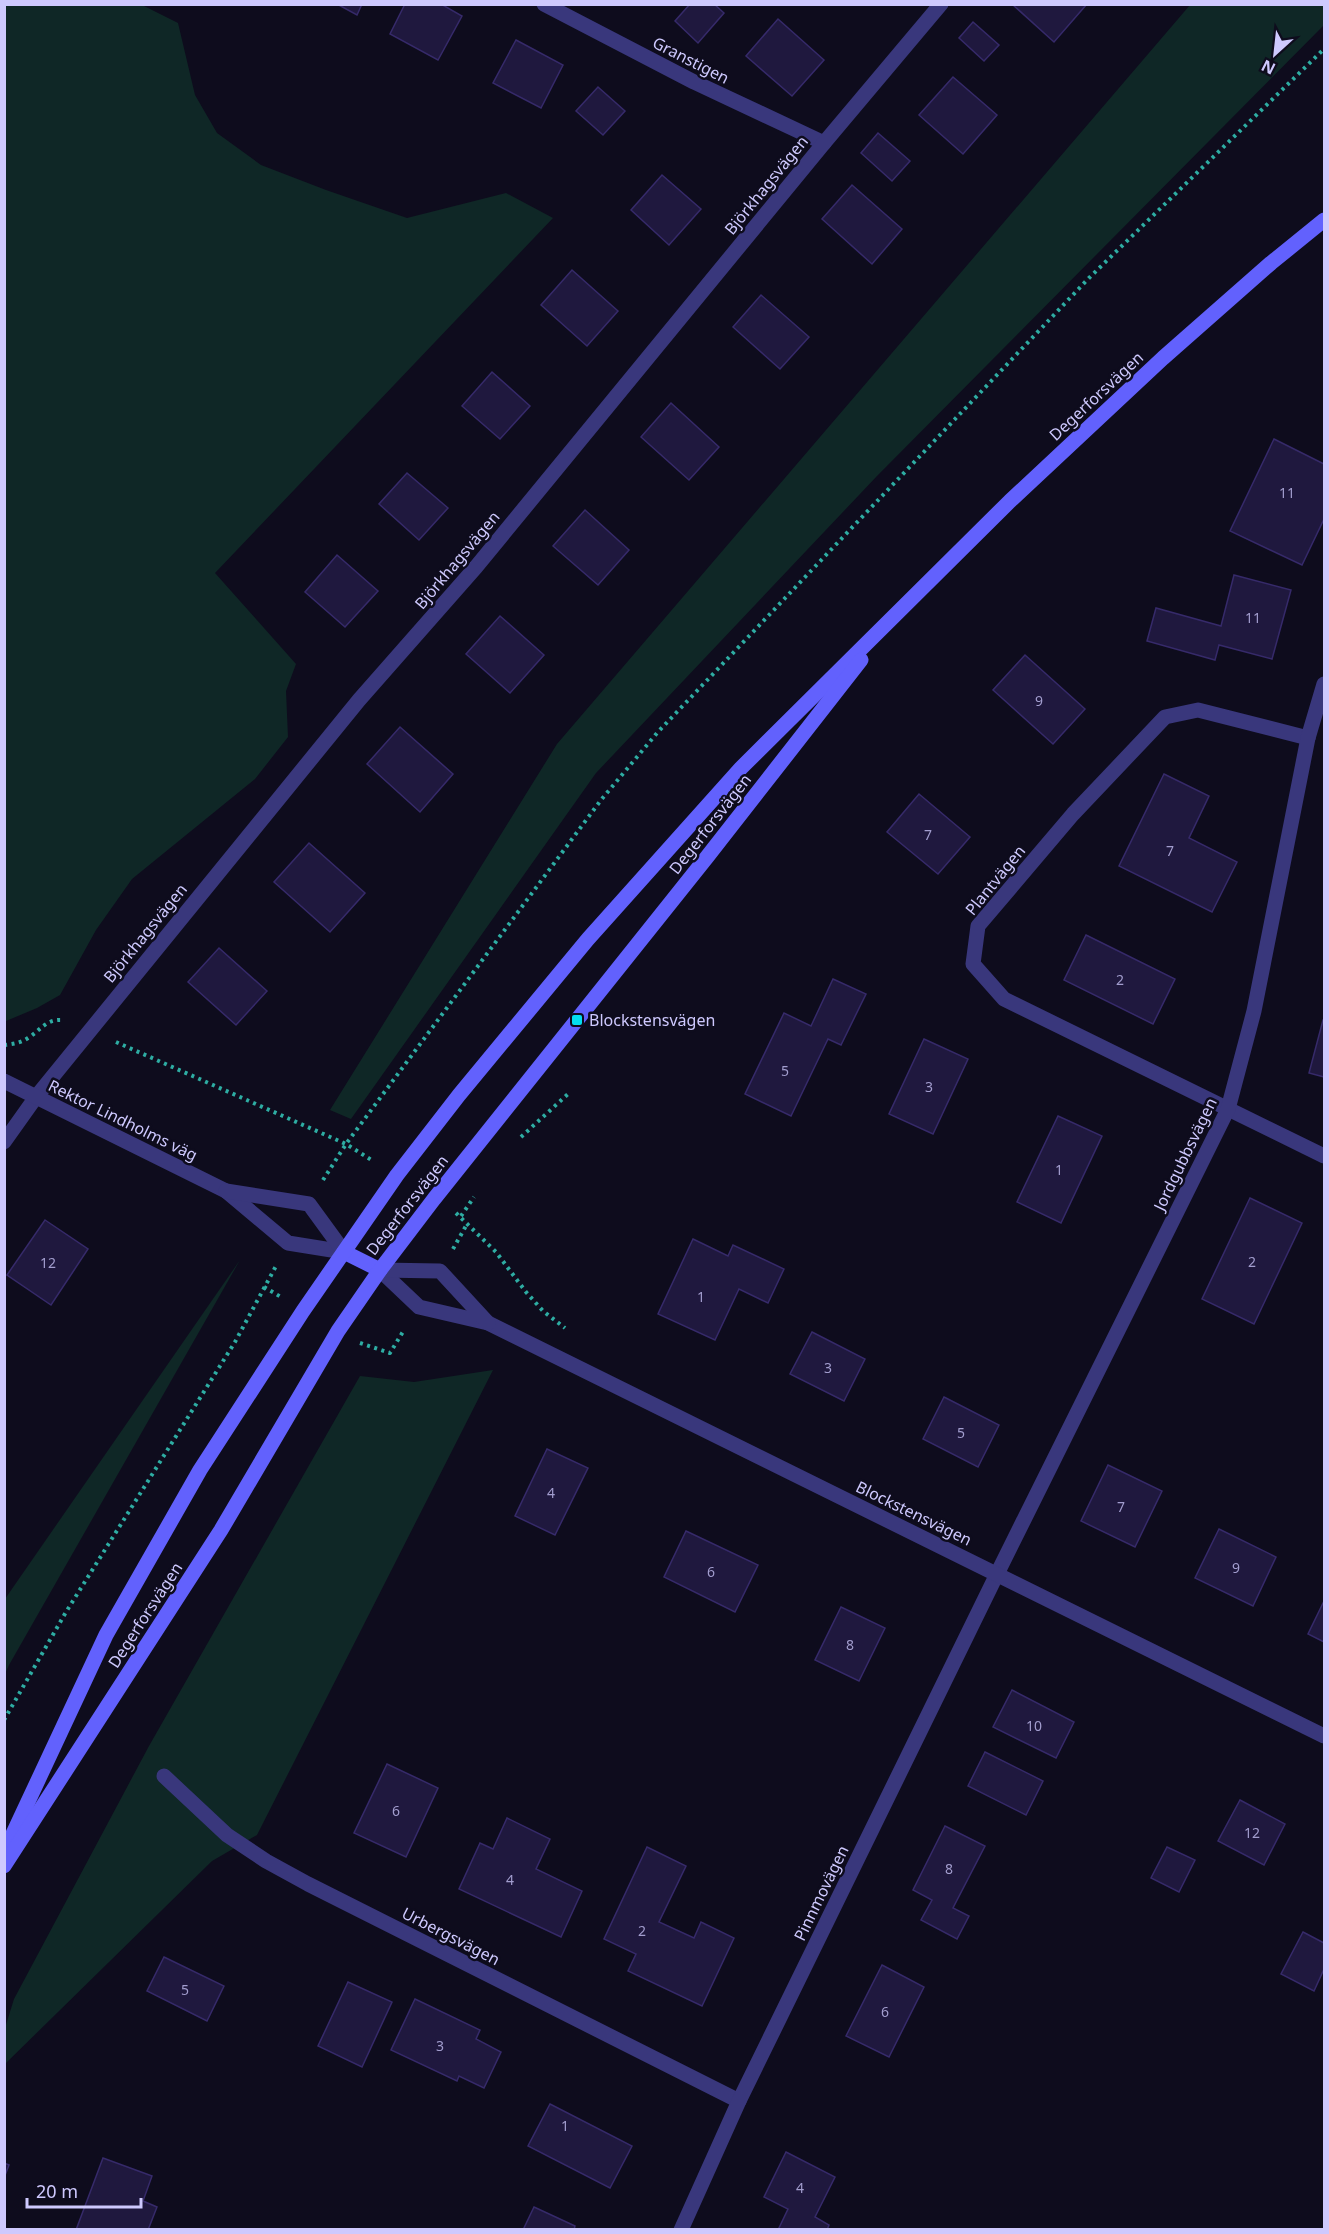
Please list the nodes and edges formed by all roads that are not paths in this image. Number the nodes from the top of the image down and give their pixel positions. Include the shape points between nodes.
1 (544, 4) edge
2 (941, 4) edge
3 (824, 143) junction
4 (1324, 220) edge
5 (901, 609) junction
6 (1324, 684) edge
7 (1308, 738) junction
8 (4, 1081) edge
9 (36, 1096) junction
10 (1228, 1109) junction
11 (4, 1142) edge
12 (1324, 1156) edge
13 (226, 1191) junction
14 (344, 1252) junction
15 (380, 1270) junction
16 (488, 1323) junction
17 (997, 1574) junction
18 (1324, 1736) edge
19 (164, 1776) dead end
20 (4, 1853) edge
21 (4, 1866) edge
22 (740, 2101) junction
23 (681, 2229) edge

1 - 3 street, Granstigen via 694,82
2 - 3 street, Björkhagsvägen
3 - 9 street, Björkhagsvägen via 477,567 359,700
4 - 5 main road, Degerforsvägen via 1162,358
5 - 14 main road, Degerforsvägen via 741,768 588,939 459,1095
5 - 15 main road, Degerforsvägen
6 - 7 street, Jordgubbsvägen
7 - 10 street, Jordgubbsvägen via 1254,1011
7 - 10 street, Plantvägen via 1198,710 1165,717 1073,814 978,926 973,964 1004,999
8 - 9 street, Rektor Lindholms väg
9 - 11 street, Björkhagsvägen
9 - 13 street, Rektor Lindholms väg
10 - 12 street, Plantvägen
10 - 17 street, Jordgubbsvägen
13 - 14 street, Rektor Lindholms väg via 288,1243
13 - 14 street, Rektor Lindholms väg via 309,1204
14 - 15 main road
14 - 20 main road, Degerforsvägen via 200,1470 106,1635
15 - 16 street, Blockstensvägen via 419,1307
15 - 16 street, Blockstensvägen via 440,1271
15 - 21 main road, Degerforsvägen via 338,1331 221,1530
16 - 17 street, Blockstensvägen
17 - 18 street, Blockstensvägen
17 - 22 street, Pinnmovägen
19 - 22 street, Urbergsvägen via 227,1835 266,1861
22 - 23 street, Pinnmovägen

